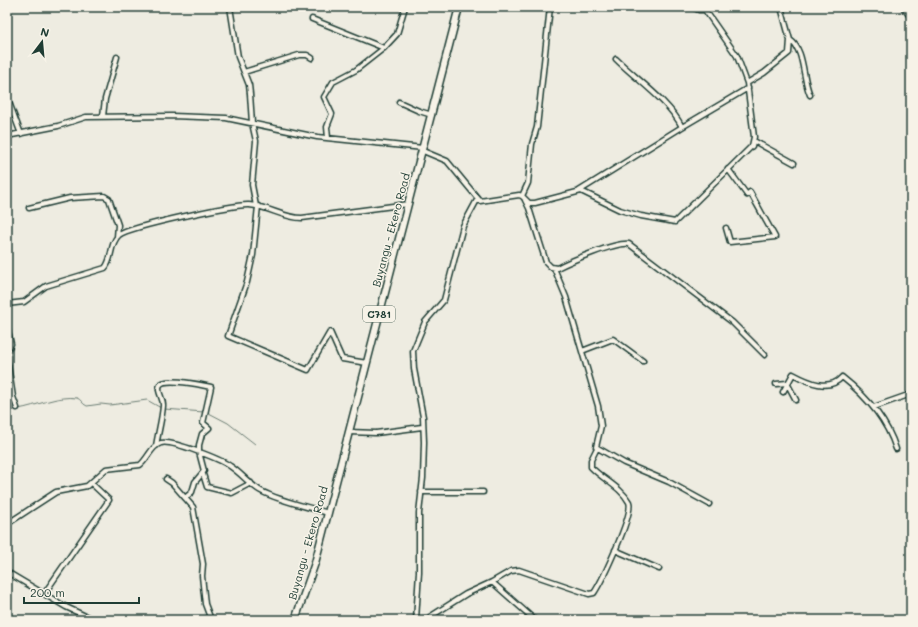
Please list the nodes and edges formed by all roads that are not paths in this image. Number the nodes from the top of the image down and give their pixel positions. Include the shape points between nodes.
1 (230, 7) edge
2 (405, 7) edge
3 (459, 7) edge
4 (550, 7) edge
5 (692, 7) edge
6 (781, 7) edge
7 (903, 7) edge
8 (706, 8) edge
9 (911, 18) edge
10 (312, 19) dead end
11 (790, 40) junction
12 (384, 48) junction
13 (117, 57) dead end
14 (312, 58) dead end
15 (616, 60) dead end
16 (244, 72) junction
17 (747, 86) junction
18 (810, 95) dead end
19 (7, 97) edge
20 (399, 102) dead end
21 (432, 114) junction
22 (103, 116) junction
23 (252, 123) junction
24 (682, 127) junction
25 (21, 134) junction
26 (7, 136) edge
27 (328, 138) junction
28 (754, 141) junction
29 (423, 150) junction
30 (794, 163) dead end
31 (728, 169) junction
32 (579, 191) junction
33 (522, 196) junction
34 (477, 200) junction
35 (408, 204) junction
36 (257, 206) junction
37 (29, 208) dead end
38 (726, 228) dead end
39 (117, 238) junction
40 (554, 268) junction
41 (7, 304) edge
42 (7, 326) edge
43 (582, 351) junction
44 (765, 355) dead end
45 (644, 361) dead end
46 (367, 363) junction
47 (787, 383) junction
48 (776, 384) dead end
49 (783, 392) dead end
50 (911, 394) edge
51 (796, 400) dead end
52 (874, 407) junction
53 (17, 408) dead end
54 (422, 427) junction
55 (349, 432) junction
56 (155, 446) junction
57 (597, 448) junction
58 (896, 449) dead end
59 (199, 452) junction
60 (203, 474) junction
61 (166, 479) dead end
62 (91, 482) junction
63 (251, 483) junction
64 (421, 492) junction
65 (483, 492) dead end
66 (185, 498) junction
67 (709, 504) dead end
68 (328, 513) junction
69 (7, 524) edge
70 (614, 550) junction
71 (659, 569) dead end
72 (7, 572) edge
73 (492, 582) junction
74 (44, 594) junction
75 (93, 620) edge
76 (211, 620) edge
77 (295, 620) edge
78 (416, 620) edge
79 (425, 620) edge
80 (535, 620) edge

1 - 16 street via 236,46
2 - 12 street via 397,34
3 - 21 main road, Buyangu - Ekero Road / C781
4 - 33 street via 537,127 532,144 528,183
5 - 8 street via 699,10
6 - 11 street
7 - 9 street
8 - 17 street via 737,56
10 - 12 street
11 - 17 street via 788,55
11 - 18 street via 799,49 805,83
12 - 27 street via 356,70 334,81 324,96 325,104 332,114 327,127
13 - 22 street
14 - 16 street via 299,55
15 - 24 street via 671,111
16 - 23 street via 249,85
17 - 24 street
17 - 28 street
19 - 25 street
20 - 21 street
21 - 29 main road, Buyangu - Ekero Road / C781
22 - 23 street via 226,118
22 - 25 street via 86,117
23 - 27 street
23 - 36 street via 256,142 252,182
24 - 32 street
25 - 26 street
27 - 29 street
28 - 30 street
28 - 31 street via 751,148
29 - 34 street via 447,161
29 - 35 main road, Buyangu - Ekero Road / C781
31 - 32 street via 674,222 620,210
31 - 38 street via 747,195 750,192 774,237 730,242
32 - 33 street via 532,204
33 - 34 street
33 - 40 street via 529,208 546,262
34 - 54 street via 463,226 445,296 440,306 425,322 413,351 423,417
35 - 36 street via 302,218 291,218
35 - 46 main road, Buyangu - Ekero Road / C781
36 - 39 street via 243,205 159,222 125,232
36 - 46 street via 248,282 228,336 308,370 330,332 342,359
37 - 39 street via 70,198 104,196 109,199 118,225
39 - 41 street via 106,267 41,288 24,302
40 - 43 street via 566,297
40 - 44 street via 608,248 629,244 732,322
42 - 53 street via 11,344 7,358
43 - 45 street via 613,339
43 - 57 street via 600,418
46 - 55 main road, Buyangu - Ekero Road / C781
47 - 48 street
47 - 49 street
47 - 51 street
47 - 52 street via 793,374 820,385 836,382 842,377
50 - 52 street
52 - 58 street via 890,433
54 - 55 street via 376,433
54 - 64 street via 424,442
55 - 68 main road, Buyangu - Ekero Road / C781
56 - 59 street via 163,443 177,444
56 - 59 street via 163,406 159,386 165,381 211,386 203,423 209,428 201,437
56 - 62 street via 142,464 106,469
57 - 67 street
57 - 70 street via 590,460 591,466 619,490 630,505 628,519
59 - 60 street
59 - 63 street via 228,464
60 - 63 street via 206,487 220,488 228,492
60 - 66 street
61 - 66 street
62 - 69 street via 87,486 56,492
62 - 74 street via 109,500
63 - 68 street via 260,490 286,501
64 - 65 street
64 - 78 street
66 - 76 street via 193,507 200,542 205,604
68 - 77 main road, Buyangu - Ekero Road / C781 via 315,563
70 - 71 street
70 - 73 street via 592,595 519,570 511,571
72 - 74 street
73 - 79 street via 466,594
73 - 80 street
74 - 75 street

